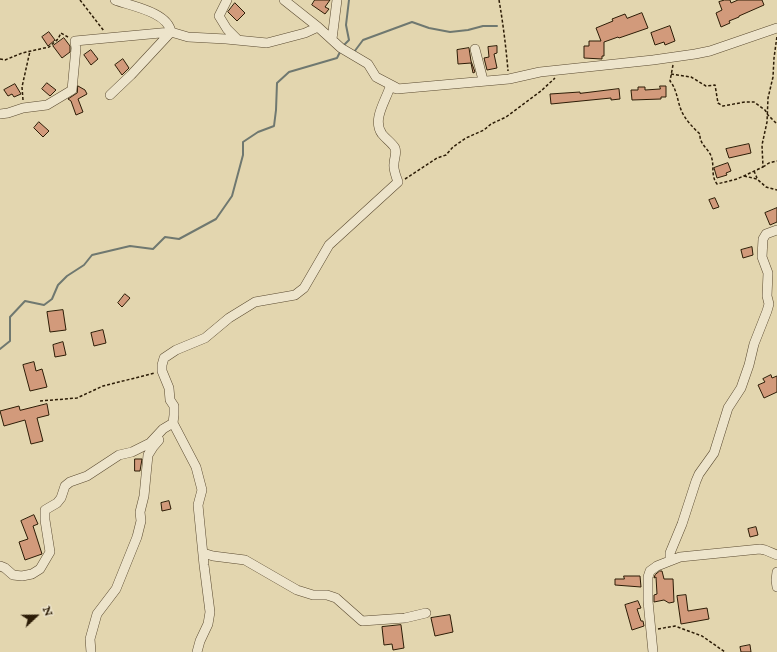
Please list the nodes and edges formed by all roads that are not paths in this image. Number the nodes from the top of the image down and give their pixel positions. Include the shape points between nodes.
1 (115, 0) edge
2 (227, 0) edge
3 (284, 0) edge
4 (337, 0) edge
5 (318, 27) junction
6 (777, 28) edge
7 (171, 32) junction
8 (332, 39) junction
9 (238, 40) junction
10 (475, 49) dead end
11 (483, 80) junction
12 (398, 89) junction
13 (110, 95) dead end
14 (0, 114) edge
15 (777, 230) edge
16 (173, 423) junction
17 (203, 553) junction
18 (777, 555) edge
19 (670, 561) junction
20 (0, 566) edge
21 (777, 572) edge
22 (777, 587) edge
23 (426, 613) dead end
24 (91, 652) edge
25 (197, 652) edge
26 (653, 652) edge

1 - 7 street via 162,18
2 - 9 street via 219,16
3 - 5 street
4 - 8 street
5 - 8 street
5 - 9 street via 267,43
6 - 11 street via 710,51 540,72 509,79
7 - 9 street via 188,37
7 - 13 street
7 - 14 street via 75,41 72,90 47,106 22,108
8 - 12 street via 341,48 368,64 376,77
10 - 11 street
11 - 12 street
12 - 16 street via 390,88 378,123 383,136 394,146 398,182 329,245 304,288 295,295 255,302 229,318 206,338 176,350 164,358 162,371 174,406
15 - 19 street via 766,234 763,239 762,258 768,273 767,312 741,388 728,408 714,454 696,481 670,553
16 - 17 street via 199,477 202,490 198,505
16 - 20 street via 162,429 150,443 119,455 92,473 64,486 61,498 45,510 50,552 40,569 22,576 14,575
16 - 24 street via 148,455 137,538 116,589 97,614 90,640
17 - 23 street via 245,560 297,590 336,598 362,621 405,618
17 - 25 street via 210,612
18 - 19 street via 760,549 680,557
19 - 26 street via 650,571 648,577
21 - 22 street

